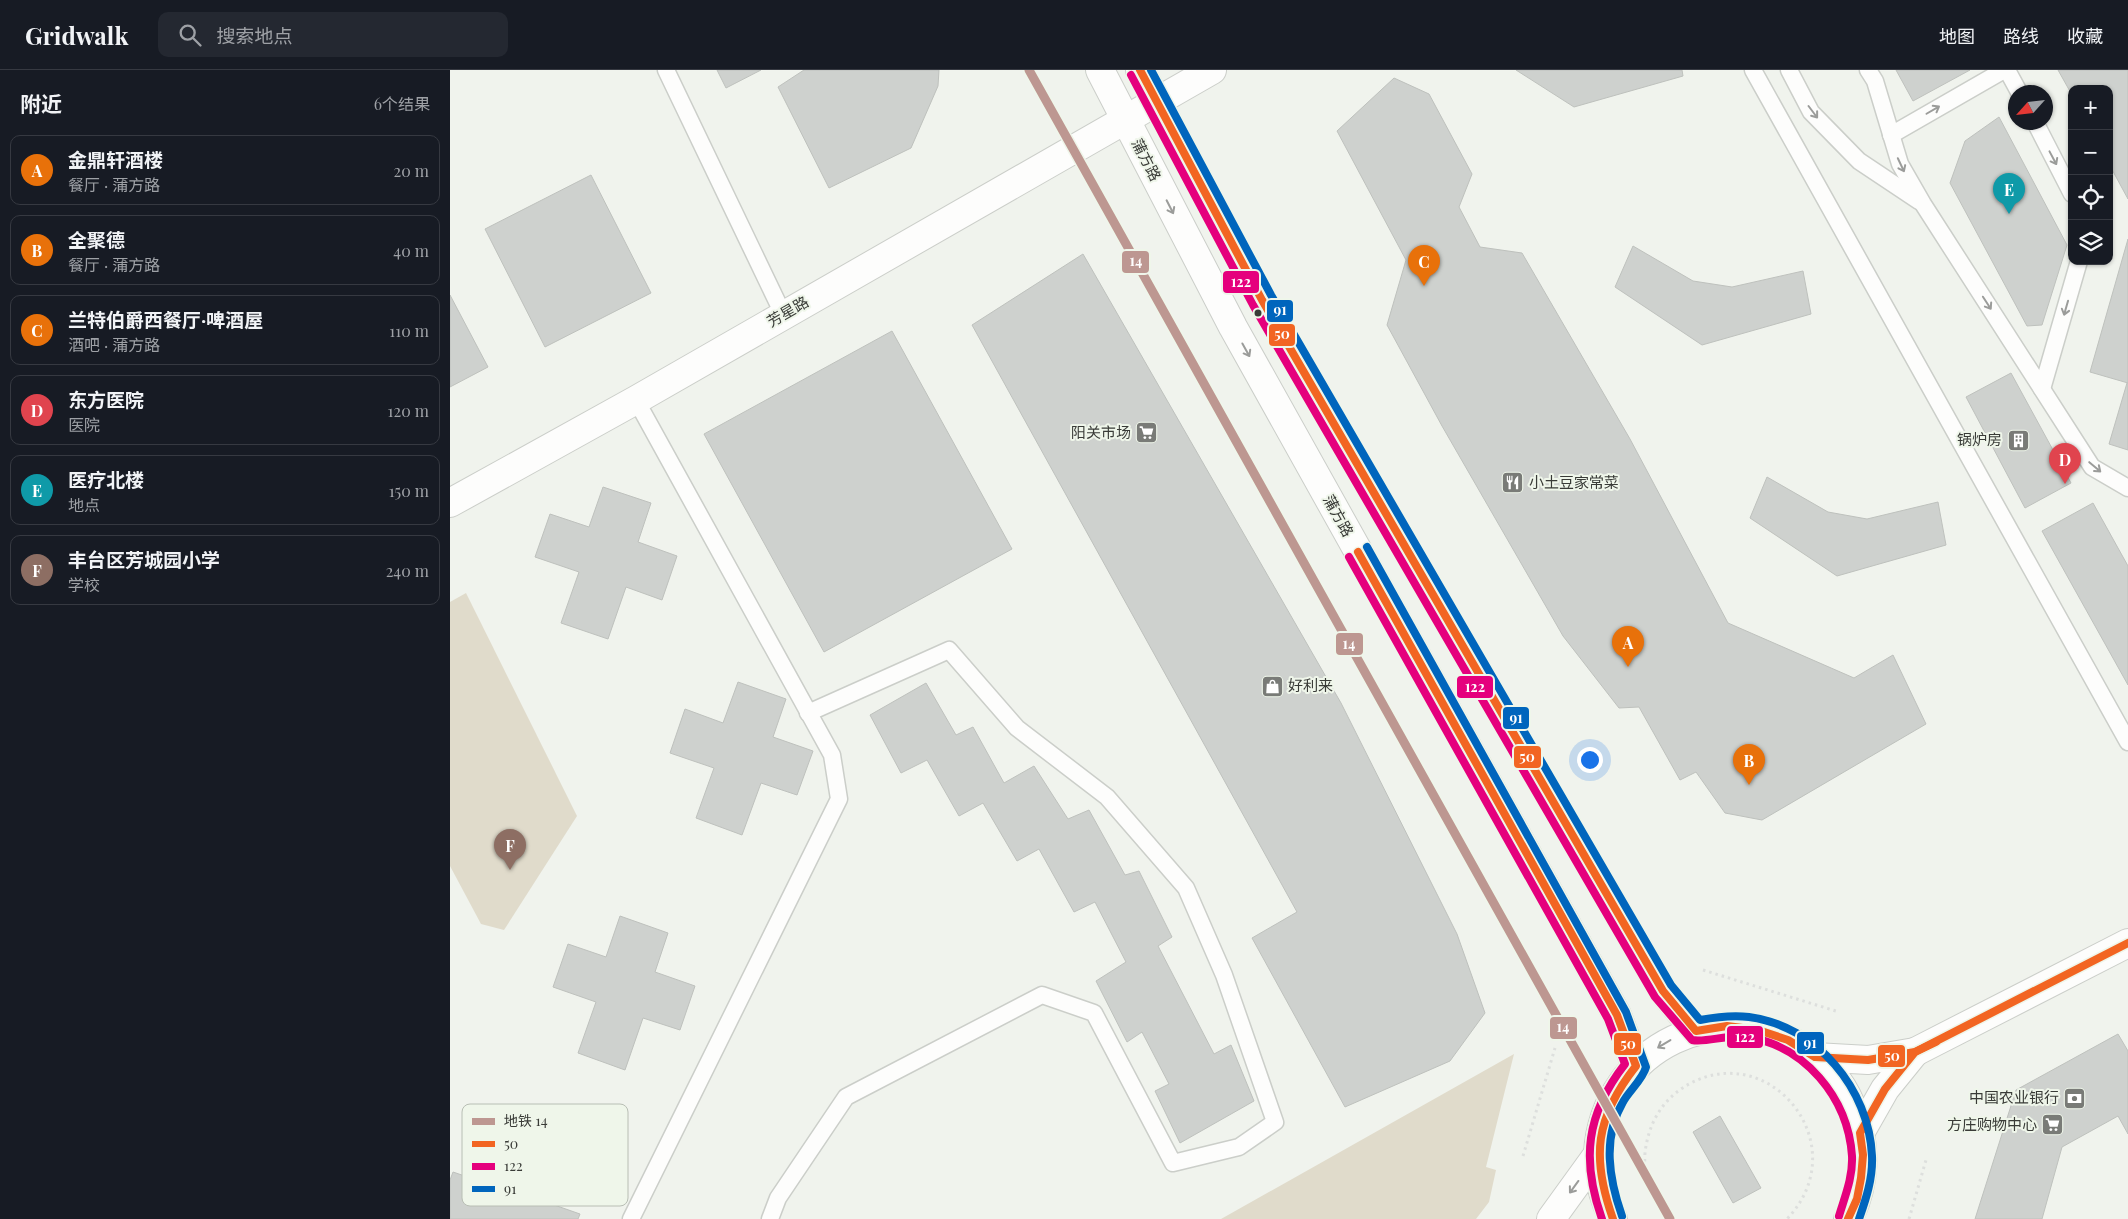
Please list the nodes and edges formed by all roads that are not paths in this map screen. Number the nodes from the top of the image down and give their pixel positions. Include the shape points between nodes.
1 (666, 70) edge
2 (1100, 70) edge
3 (1140, 70) edge
4 (1212, 70) edge
5 (1753, 70) edge
6 (1789, 70) edge
7 (1868, 70) edge
8 (2005, 70) edge
9 (2015, 85) edge
10 (1156, 102) junction
11 (1124, 118) junction
12 (2038, 130) edge
13 (1891, 135) junction
14 (2068, 186) edge
15 (1923, 204) junction
16 (2078, 265) edge
17 (783, 314) junction
18 (2042, 389) junction
19 (636, 400) junction
20 (2128, 488) edge
21 (450, 503) edge
22 (808, 713) junction
23 (2128, 742) edge
24 (2128, 943) edge
25 (1696, 1031) junction
26 (1915, 1052) junction
27 (1815, 1057) junction
28 (1636, 1066) junction
29 (1860, 1133) junction
30 (1598, 1154) junction
31 (631, 1219) edge
32 (770, 1219) edge
33 (1551, 1219) edge
34 (1613, 1219) edge
35 (1848, 1219) edge

1 - 17 lane
2 - 11 street, 蒲方路
3 - 10 street
4 - 10 street
5 - 23 lane
6 -> 15 lane via 1811,112 1859,161
7 - 13 lane via 1875,82
8 - 9 lane
13 -> 8 lane
10 - 11 street, 芳星路
10 - 25 street via 1262,300 1638,948 1663,991
11 - 17 street, 芳星路
11 -> 28 street, 蒲方路 via 1233,327 1617,1015
12 -> 14 lane
13 -> 15 lane via 1900,164
15 -> 18 lane
16 -> 18 lane
17 - 19 street, 芳星路
18 -> 20 lane via 2092,467
19 - 21 street, 芳星路
19 - 22 lane
22 - 31 lane via 832,755 839,799
22 - 32 lane via 949,650 1017,728 1107,797 1186,888 1224,975 1275,1122 1238,1147 1173,1163 1094,1014 1042,995 846,1097 778,1198
24 - 26 street
25 - 27 street via 1727,1026 1754,1028 1779,1036
25 -> 28 street via 1664,1044
26 - 27 street via 1868,1060
26 - 29 street via 1885,1088
27 - 29 street via 1844,1091
28 - 30 street via 1610,1105 1602,1127
29 - 35 street via 1862,1178
30 -> 33 street
30 - 34 street via 1600,1183

